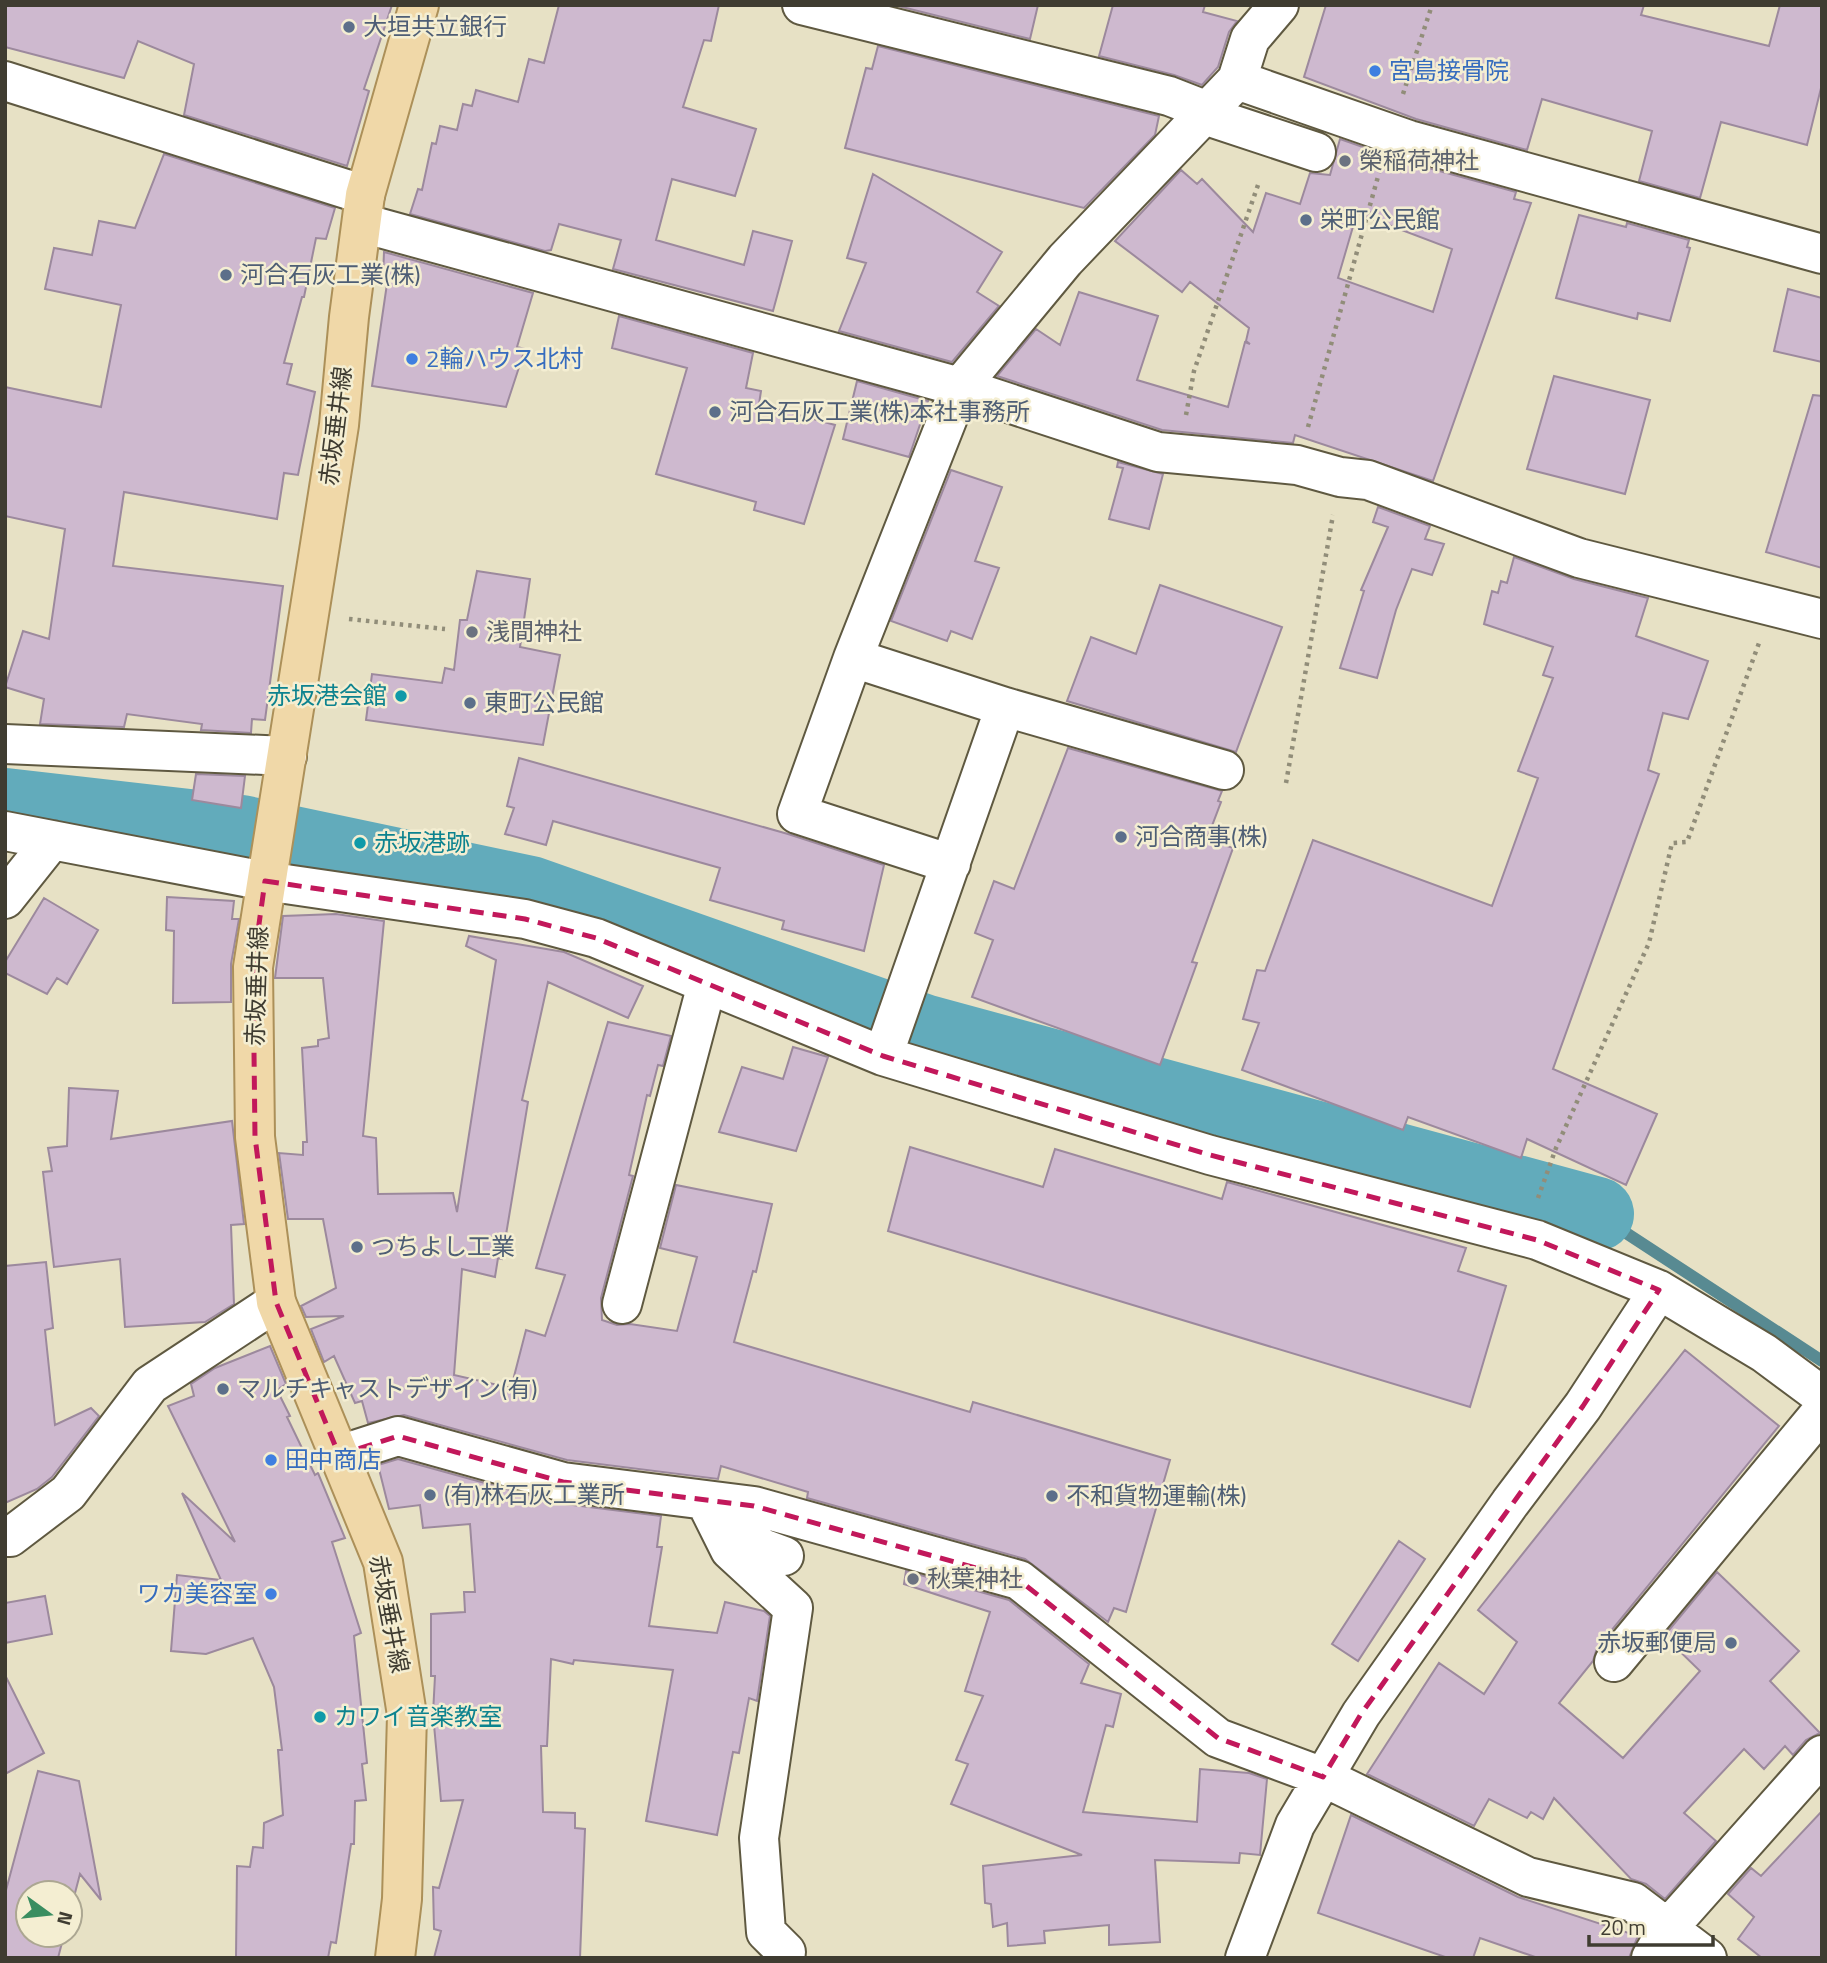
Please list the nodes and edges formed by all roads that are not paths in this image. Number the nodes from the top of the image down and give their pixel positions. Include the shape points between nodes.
1 (419, 5) edge
2 (802, 5) edge
3 (1279, 5) edge
4 (1237, 80) junction
5 (5, 81) edge
6 (1203, 112) junction
7 (1316, 152) dead end
8 (364, 209) junction
9 (1822, 254) edge
10 (960, 387) junction
11 (1822, 619) edge
12 (853, 658) junction
13 (1005, 708) junction
14 (5, 744) edge
15 (288, 756) junction
16 (1224, 770) dead end
17 (5, 831) edge
18 (52, 840) junction
19 (951, 864) junction
20 (267, 870) junction
21 (5, 899) edge
22 (707, 984) junction
23 (891, 1031) junction
24 (1659, 1290) junction
25 (276, 1302) junction
26 (622, 1304) dead end
27 (1822, 1396) edge
28 (1822, 1411) edge
29 (339, 1455) junction
30 (720, 1502) junction
31 (5, 1537) edge
32 (784, 1556) dead end
33 (1614, 1662) dead end
34 (1822, 1755) edge
35 (1324, 1777) junction
36 (1660, 1942) edge
37 (786, 1952) dead end
38 (395, 1958) edge
39 (1245, 1958) edge
40 (1707, 1958) edge

1 - 8 main road, 赤坂垂井線
2 - 6 street via 1169,96
3 - 4 street via 1250,38
4 - 6 street
4 - 9 street via 1390,133
5 - 8 street
6 - 7 street
6 - 10 street via 1065,260
8 - 10 street
8 - 15 main road, 赤坂垂井線 via 339,425
10 - 11 street via 1158,452 1297,465 1368,480 1579,558
10 - 12 street
12 - 13 street
12 - 19 street via 797,814
13 - 16 street
13 - 19 street
14 - 15 street
15 - 20 main road, 赤坂垂井線
17 - 18 street
18 - 20 street
18 - 21 street
19 - 23 street
20 - 22 street via 525,919 596,938
20 - 25 main road, 赤坂垂井線 via 253,967 255,1137
22 - 23 street
22 - 26 street
23 - 24 street via 1210,1155 1537,1240
24 - 27 street via 1764,1353
24 - 35 street via 1583,1406 1361,1714
25 - 29 main road, 赤坂垂井線
25 - 31 street via 150,1385 68,1493
28 - 33 street
29 - 30 street via 398,1436 563,1482
29 - 38 main road, 赤坂垂井線 via 383,1562 407,1715 402,1899
30 - 32 street via 757,1546
30 - 35 street via 754,1506 1019,1580 1218,1738
30 - 37 street via 730,1550 793,1608 759,1838 766,1932
34 - 36 street
35 - 36 street via 1528,1877 1633,1902
35 - 39 street via 1295,1825
36 - 40 street

